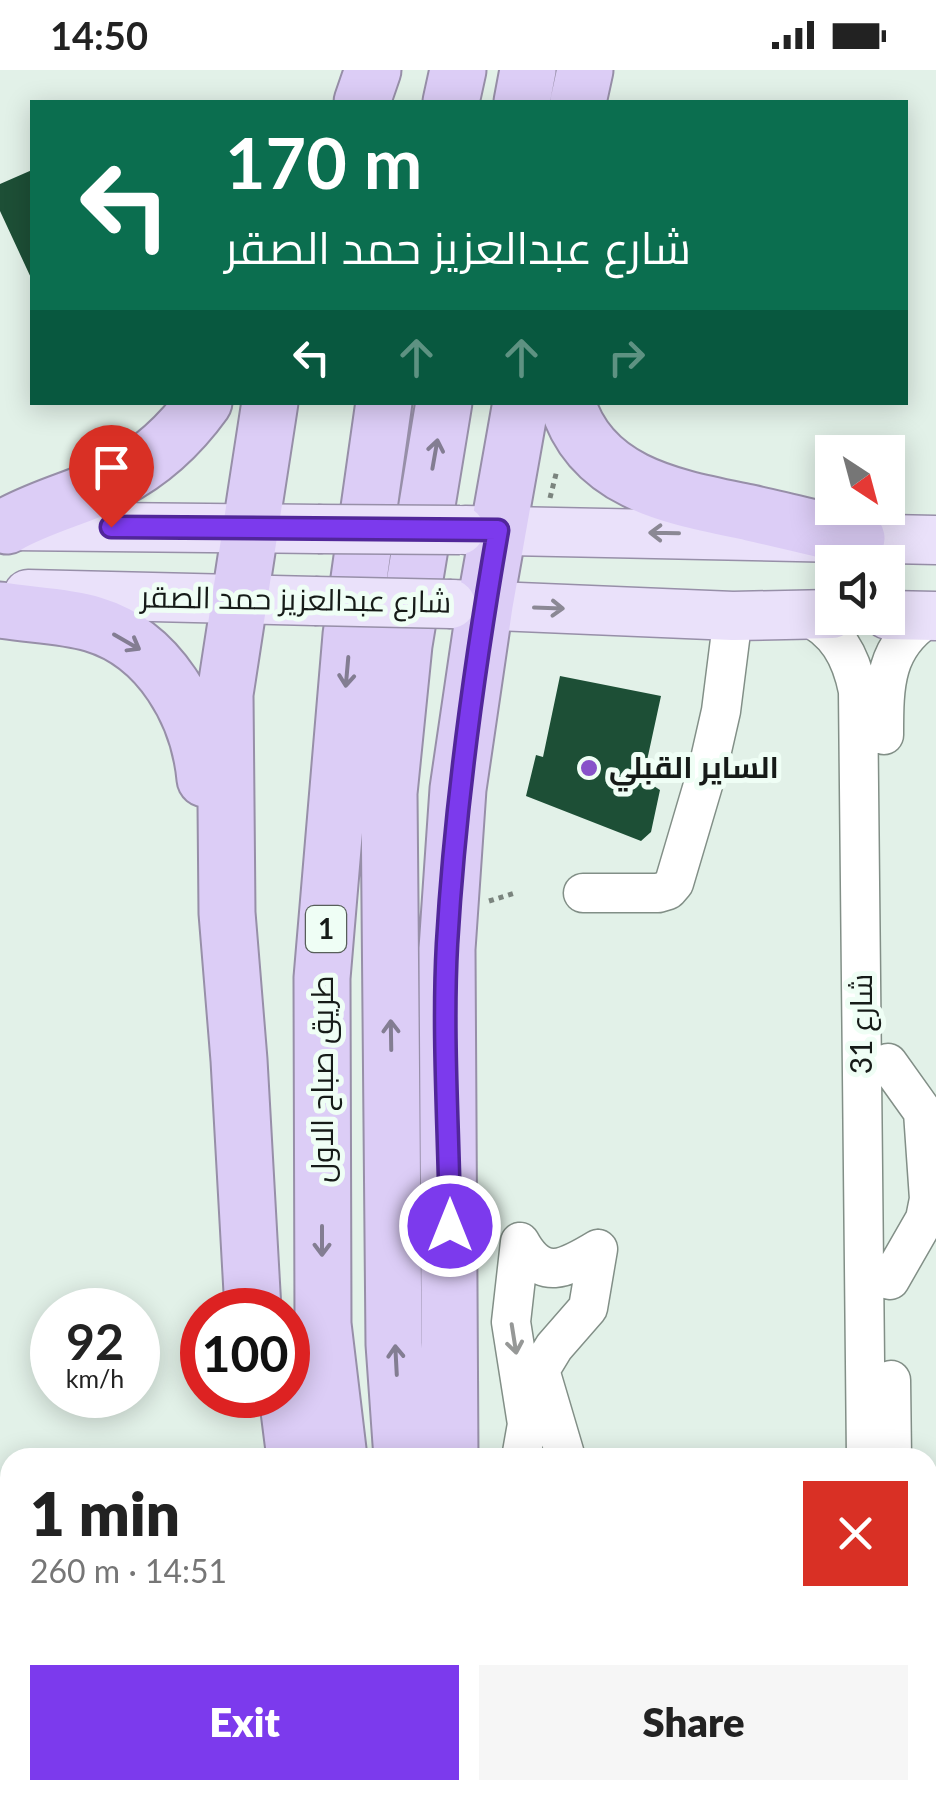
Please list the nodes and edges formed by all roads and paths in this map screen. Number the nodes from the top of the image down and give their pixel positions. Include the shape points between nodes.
1 (373, 70) edge
2 (458, 70) edge
3 (528, 70) edge
4 (585, 70) edge
5 (363, 100) edge
6 (451, 100) edge
7 (522, 100) edge
8 (578, 100) edge
9 (202, 405) edge
10 (270, 405) edge
11 (384, 405) edge
12 (444, 405) edge
13 (521, 405) edge
14 (568, 405) edge
15 (560, 459) dead end
16 (3, 526) edge
17 (250, 528) junction
18 (500, 530) junction
19 (857, 538) junction
20 (936, 540) edge
21 (0, 593) edge
22 (241, 599) junction
23 (468, 605) junction
24 (0, 610) edge
25 (732, 616) junction
26 (913, 624) edge
27 (815, 626) edge
28 (832, 635) edge
29 (873, 810) junction
30 (583, 893) dead end
31 (233, 978) junction
32 (239, 1060) junction
33 (888, 1063) junction
34 (876, 1113) junction
35 (890, 1280) junction
36 (252, 1288) edge
37 (271, 1288) edge
38 (450, 1294) junction
39 (259, 1418) edge
40 (289, 1418) edge
41 (534, 1433) edge
42 (262, 1448) edge
43 (294, 1448) edge
44 (338, 1448) edge
45 (401, 1448) edge
46 (450, 1448) edge
47 (475, 1448) edge
48 (866, 1448) edge
49 (892, 1448) edge

1 - 5 highway
2 - 6 highway
3 - 7 highway
4 - 8 highway
9 - 16 highway via 141,465
10 - 17 highway
11 -> 44 highway, طريق صباح الاول / 1 via 350,635 322,978 322,1324
45 -> 12 highway, 1 via 394,1344 389,793 404,645
13 - 18 highway
14 - 19 highway via 589,445 635,483
15 - 18 path
16 - 17 main road
17 - 18 main road, bridge
17 - 22 highway
19 -> 18 main road
18 - 23 highway
19 - 20 main road
21 - 22 main road, شارع عبدالعزيز حمد الصقر
22 - 23 main road, شارع عبدالعزيز حمد الصقر, bridge
22 - 31 highway via 226,694
23 -> 25 main road, شارع عبدالعزيز حمد الصقر
23 - 38 highway via 447,950
24 -> 31 highway via 96,625 145,653 184,702 203,764
25 - 27 main road, شارع عبدالعزيز حمد الصقر
25 - 30 street via 717,730 674,883 658,894
26 - 29 street, شارع 31 via 884,687
28 - 29 street, شارع 31 via 858,691
29 - 33 street, شارع 31
29 - 34 street, شارع 31
31 - 32 highway
32 - 36 highway
32 - 37 highway
33 - 34 street, شارع 31
33 - 35 street via 923,1112 929,1199 925,1219
34 - 35 street, شارع 31
34 - 48 street, شارع 31
35 - 49 street, شارع 31
38 - 46 highway
38 - 47 street
39 - 42 highway
40 - 43 highway
41 -> 41 street via 540,1370 588,1308 598,1249 561,1268 542,1268 520,1242 511,1322

